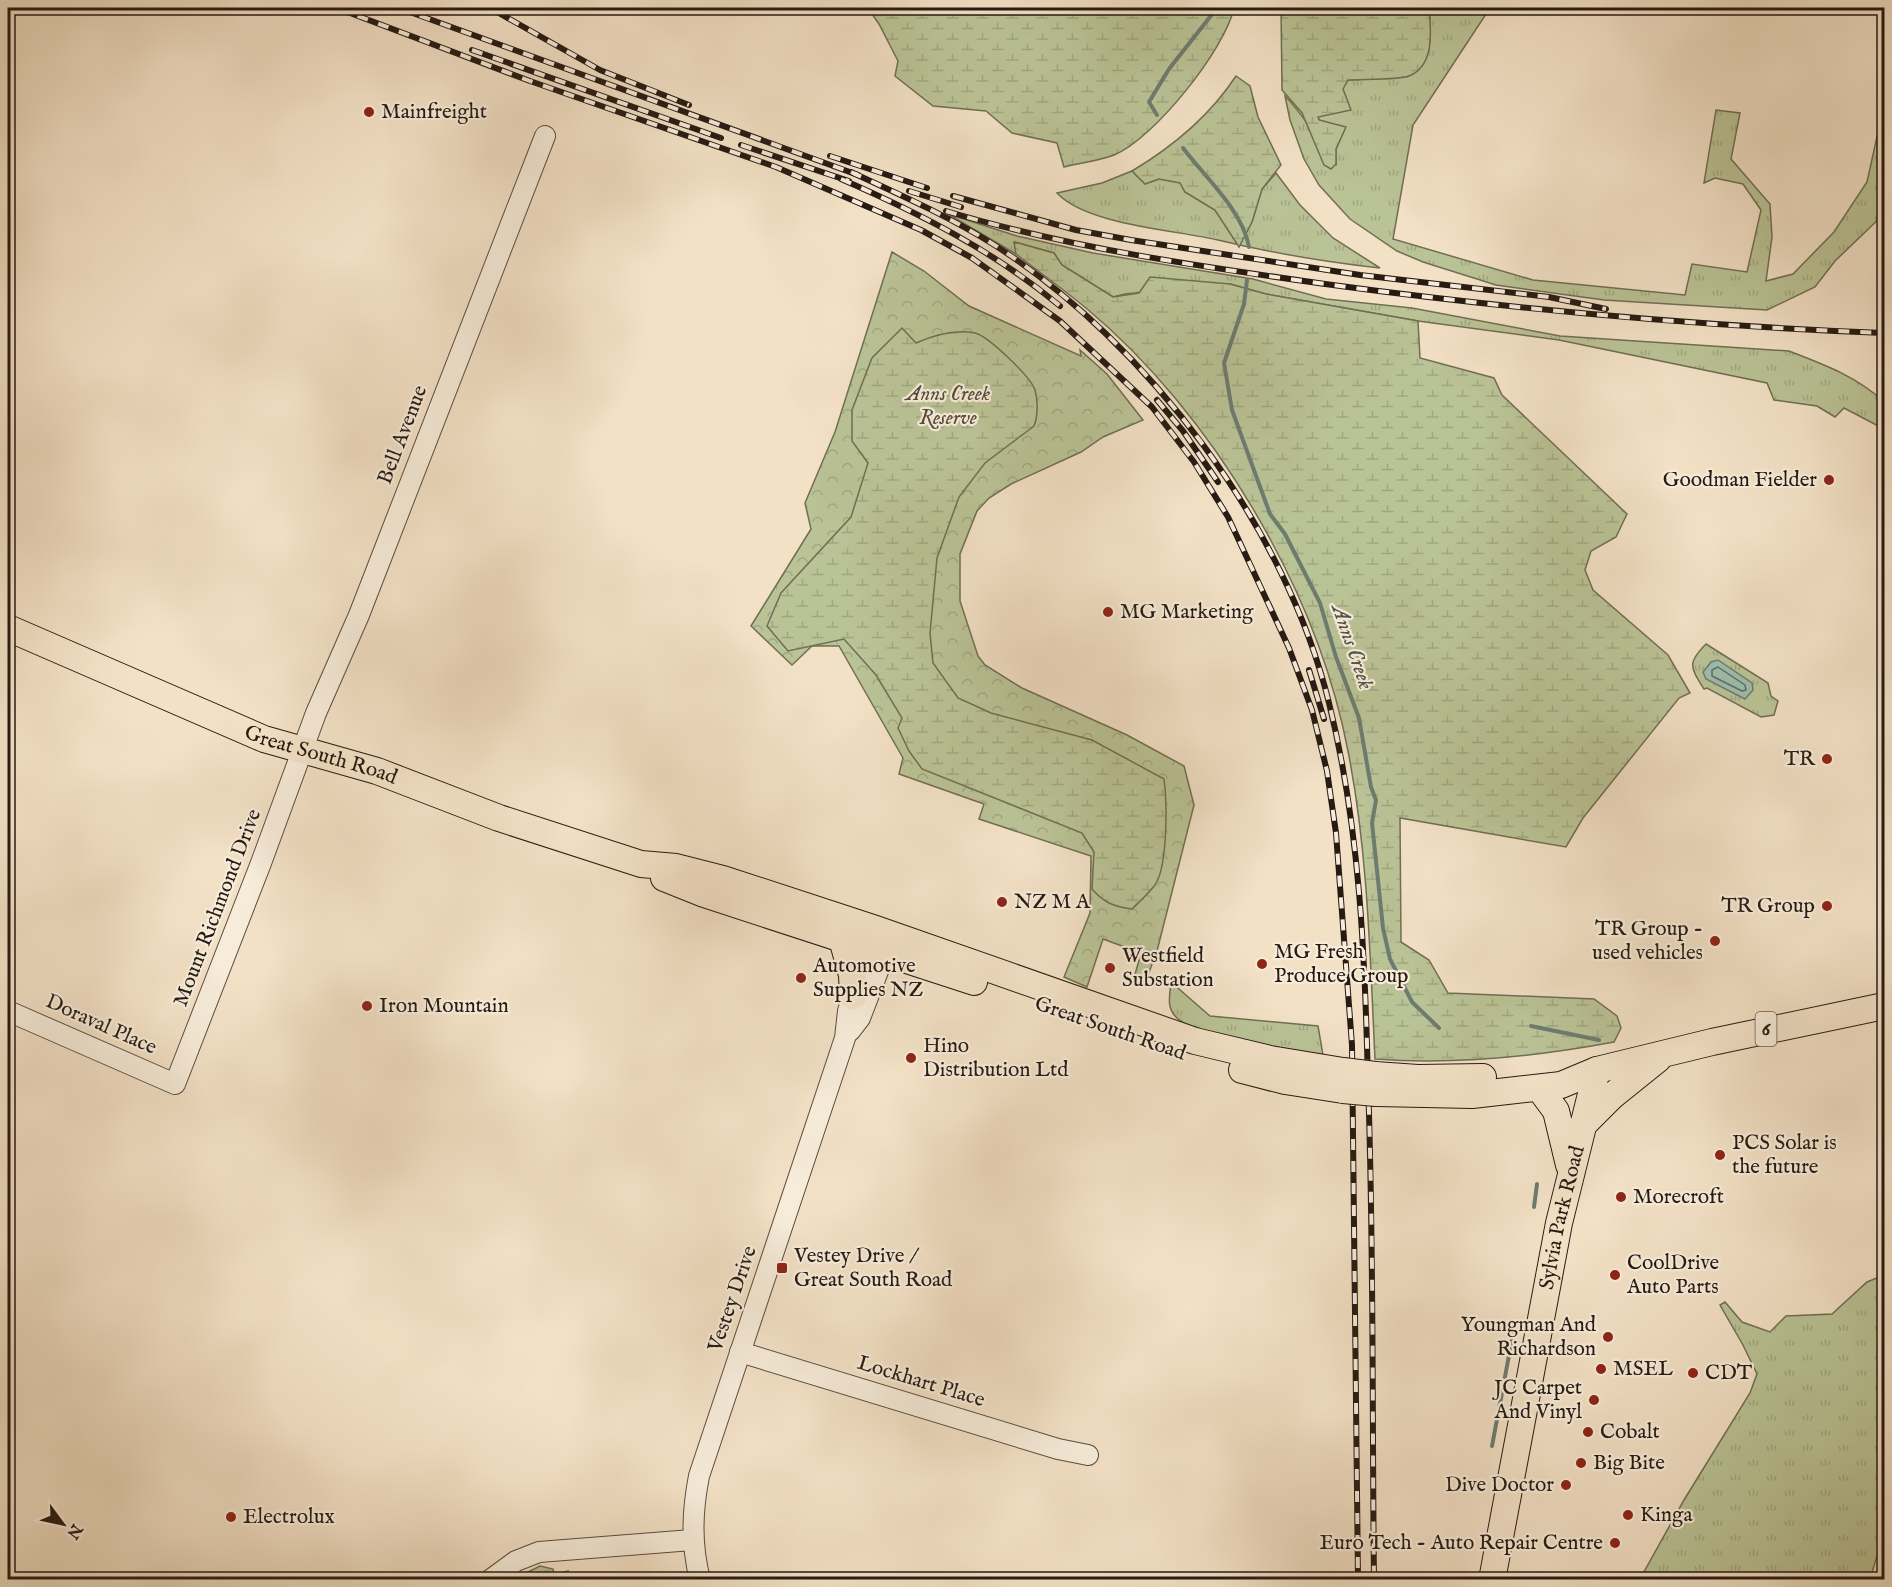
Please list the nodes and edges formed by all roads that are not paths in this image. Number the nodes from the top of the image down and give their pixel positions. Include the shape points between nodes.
1 (545, 136) dead end
2 (8, 628) edge
3 (303, 749) junction
4 (641, 864) junction
5 (842, 939) junction
6 (880, 941) junction
7 (853, 996) junction
8 (1884, 1005) edge
9 (8, 1011) edge
10 (845, 1038) junction
11 (1660, 1057) junction
12 (1597, 1070) junction
13 (175, 1084) joint
14 (1376, 1084) junction
15 (1539, 1088) junction
16 (1581, 1127) junction
17 (1571, 1171) junction
18 (740, 1352) junction
19 (1088, 1455) dead end
20 (692, 1540) junction
21 (490, 1580) edge
22 (699, 1580) edge
23 (1492, 1580) edge

1 - 3 street, Bell Avenue
2 - 3 main road, Great South Road via 264,739
3 - 4 main road, Great South Road via 377,771 499,818
3 - 13 street, Mount Richmond Drive
4 - 5 main road, Great South Road via 693,890
4 - 6 main road, Great South Road via 676,867 723,879
5 - 6 main road, Great South Road
5 - 7 main road
6 - 7 street, Vestey Drive
6 - 10 street, Vestey Drive via 860,1018
6 - 14 main road, Great South Road, bridge via 1191,1057 1285,1081
7 - 10 street, Vestey Drive
8 - 11 main road, Great South Road / 6 via 1744,1034
9 - 13 street, Doraval Place
10 - 18 street, Vestey Drive
11 - 12 main road, Great South Road / 6
11 - 16 main road
12 - 14 main road, Great South Road via 1571,1068
12 - 15 main road, Great South Road via 1561,1085
12 - 16 main road, Sylvia Park Road
14 - 15 main road, Great South Road via 1449,1095
15 - 17 main road via 1556,1111
16 - 17 main road, Sylvia Park Road
17 - 23 main road, Sylvia Park Road
18 - 19 street, Lockhart Place
18 - 20 street, Vestey Drive via 699,1476
20 - 21 street via 539,1552 508,1566
20 - 22 street, Vestey Drive

